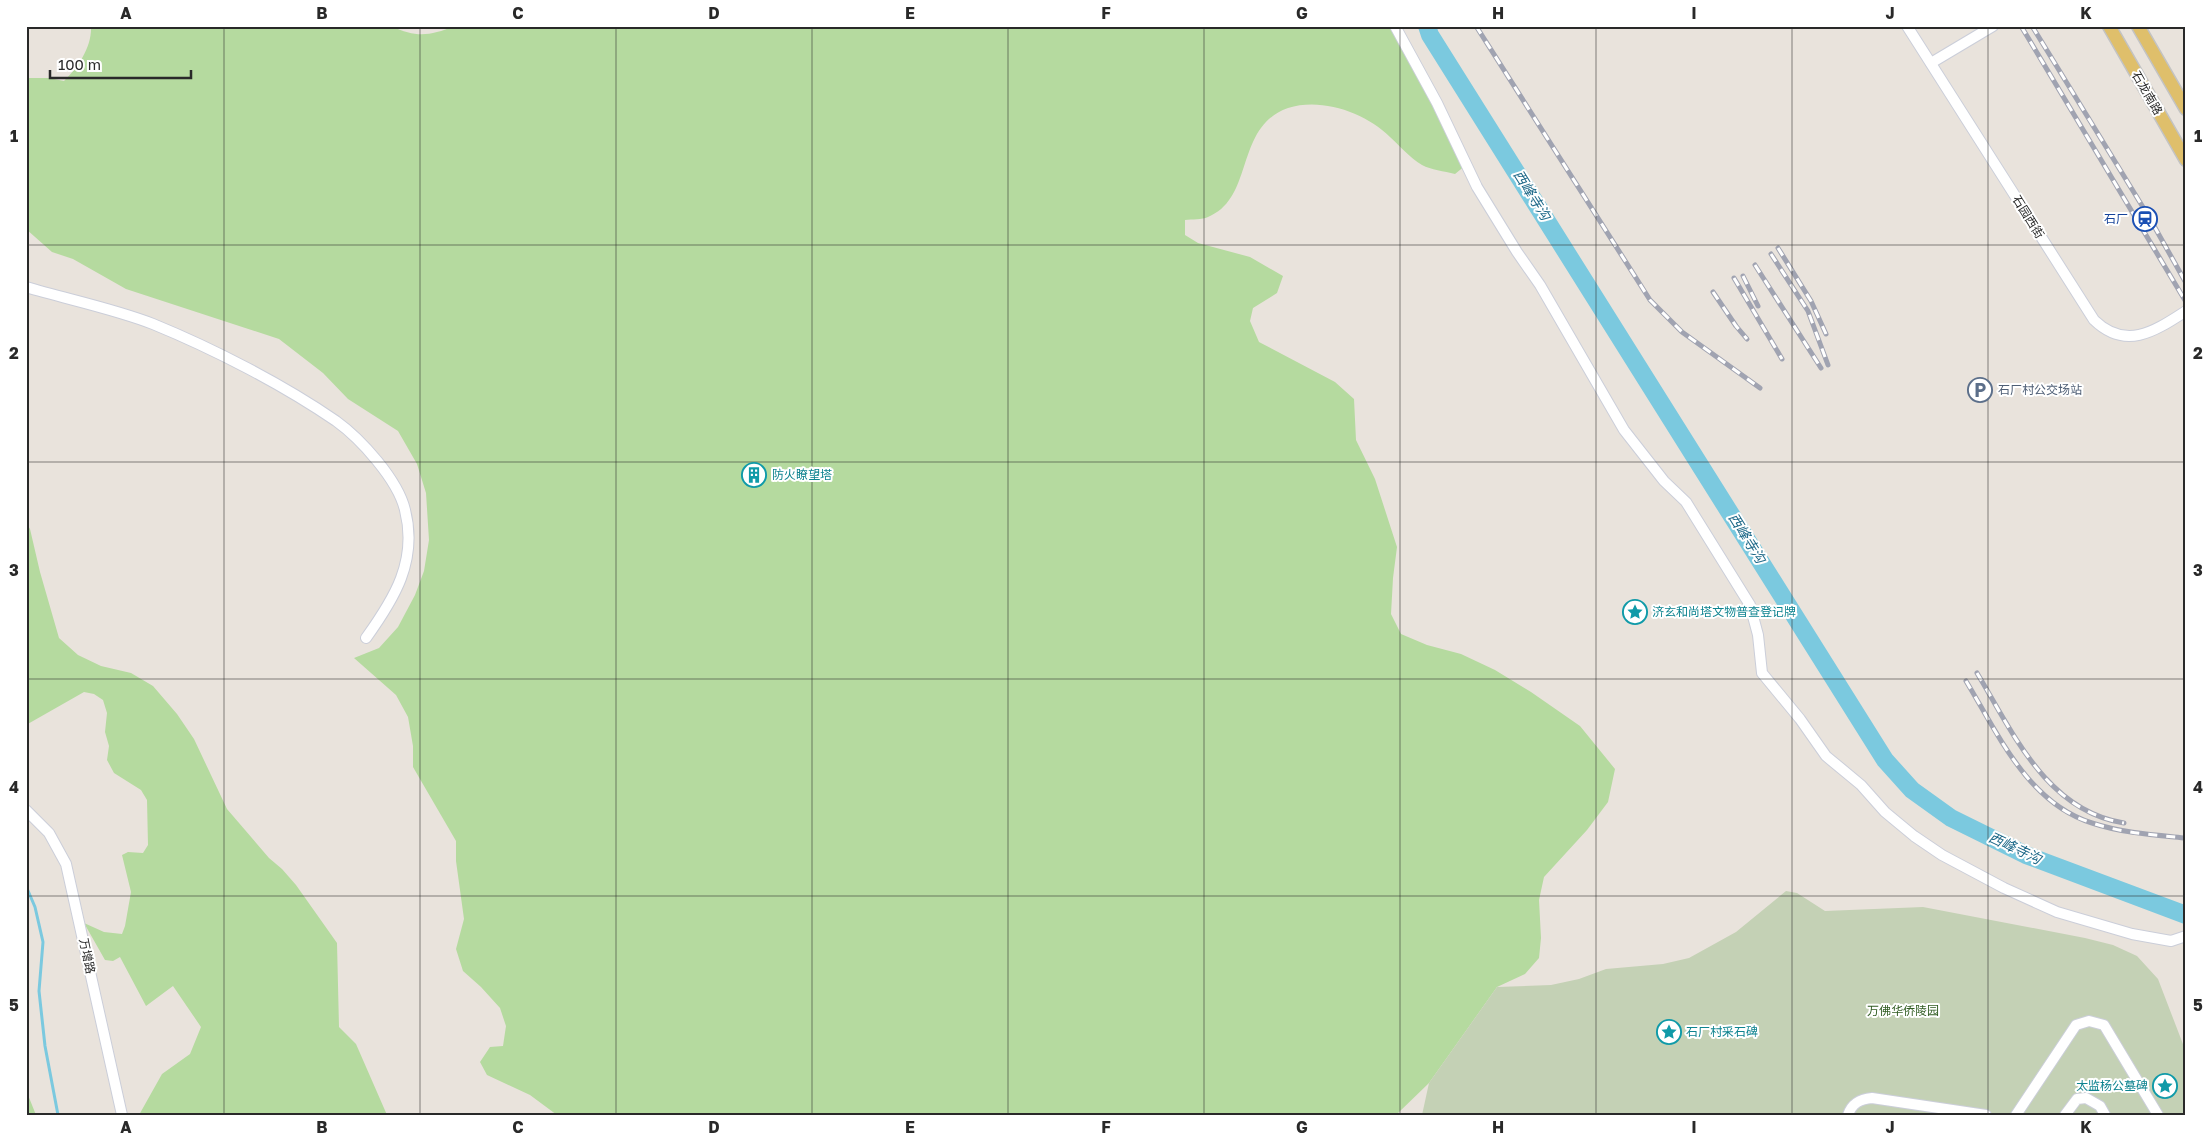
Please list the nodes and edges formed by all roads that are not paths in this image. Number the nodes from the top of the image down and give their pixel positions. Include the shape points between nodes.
1 (1395, 26) edge
2 (1907, 26) edge
3 (1993, 26) edge
4 (2109, 26) edge
5 (2138, 26) edge
6 (1931, 63) junction
7 (2186, 109) edge
8 (2186, 160) edge
9 (26, 287) edge
10 (2186, 311) edge
11 (366, 638) dead end
12 (26, 810) edge
13 (2186, 936) edge
14 (122, 1115) edge
15 (1848, 1115) edge
16 (1986, 1115) edge
17 (2016, 1115) edge
18 (2065, 1115) edge
19 (2105, 1115) edge
20 (2158, 1115) edge

1 - 13 street via 1477,187 1540,285 1624,430 1649,464 1686,502 1750,605 1758,635 1762,673 1826,756 1862,784 1885,812 1914,836 2004,888 2057,912 2132,934 2171,941
2 - 6 street, 石园西街
3 - 6 street
4 - 8 main road, 石龙南路
5 - 7 main road, 石龙南路
6 - 10 street, 石园西街 via 2099,325 2118,335 2143,335
9 - 11 street via 152,324 228,360 338,422 368,450 392,481 405,509 408,544 404,573
12 - 14 street, 万增路 via 49,833 66,864
15 - 16 street via 1850,1108 1862,1099 1872,1098
17 - 20 street via 2076,1025 2089,1021 2104,1025
18 - 19 street via 2077,1099 2086,1098 2100,1106

